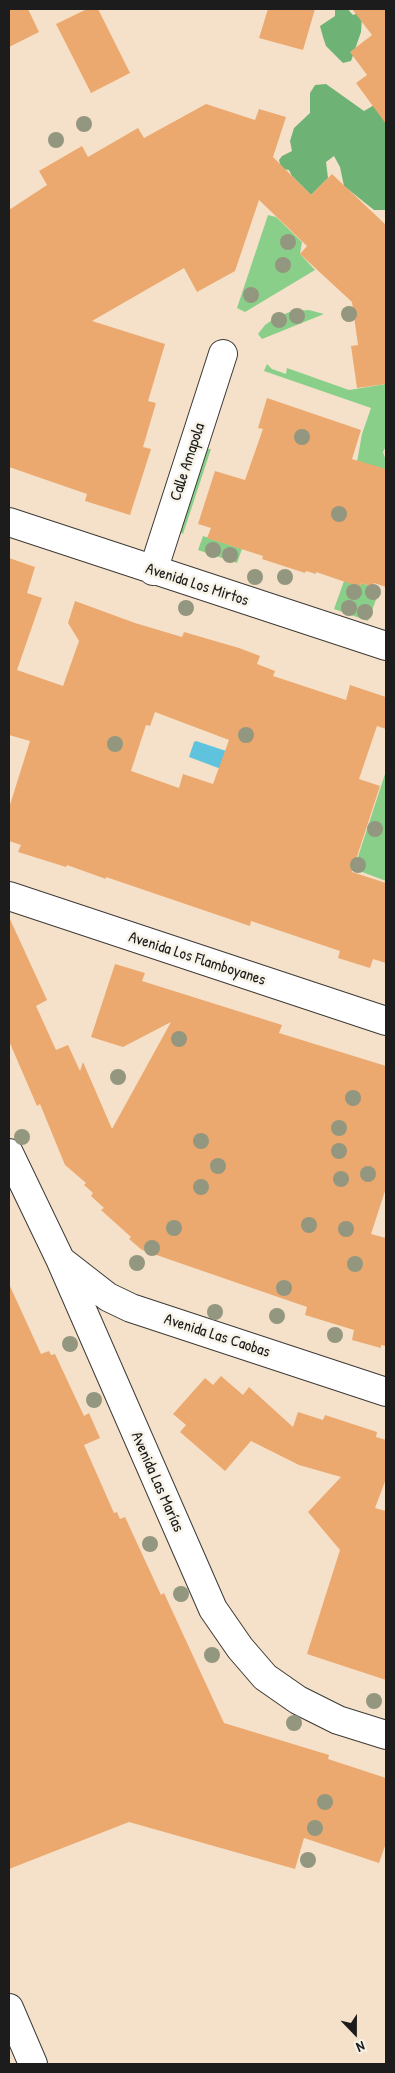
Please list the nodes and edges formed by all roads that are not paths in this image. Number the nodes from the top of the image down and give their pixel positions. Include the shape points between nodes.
1 (223, 354) dead end
2 (9, 522) edge
3 (153, 571) junction
4 (386, 646) edge
5 (9, 896) edge
6 (386, 1021) edge
7 (9, 1153) edge
8 (60, 1259) junction
9 (386, 1392) edge
10 (386, 1735) edge
11 (9, 2008) edge
12 (33, 2064) edge

1 - 3 street, Calle Amapola
2 - 3 street, Avenida Los Mirtos
3 - 4 street, Avenida Los Mirtos
5 - 6 street, Avenida Los Flamboyanes
7 - 8 street, Avenida Las Marías
8 - 9 street, Avenida Las Caobas via 108,1297 131,1308
8 - 10 street, Avenida Las Marías via 213,1610 265,1678 298,1700 338,1720
11 - 12 street

